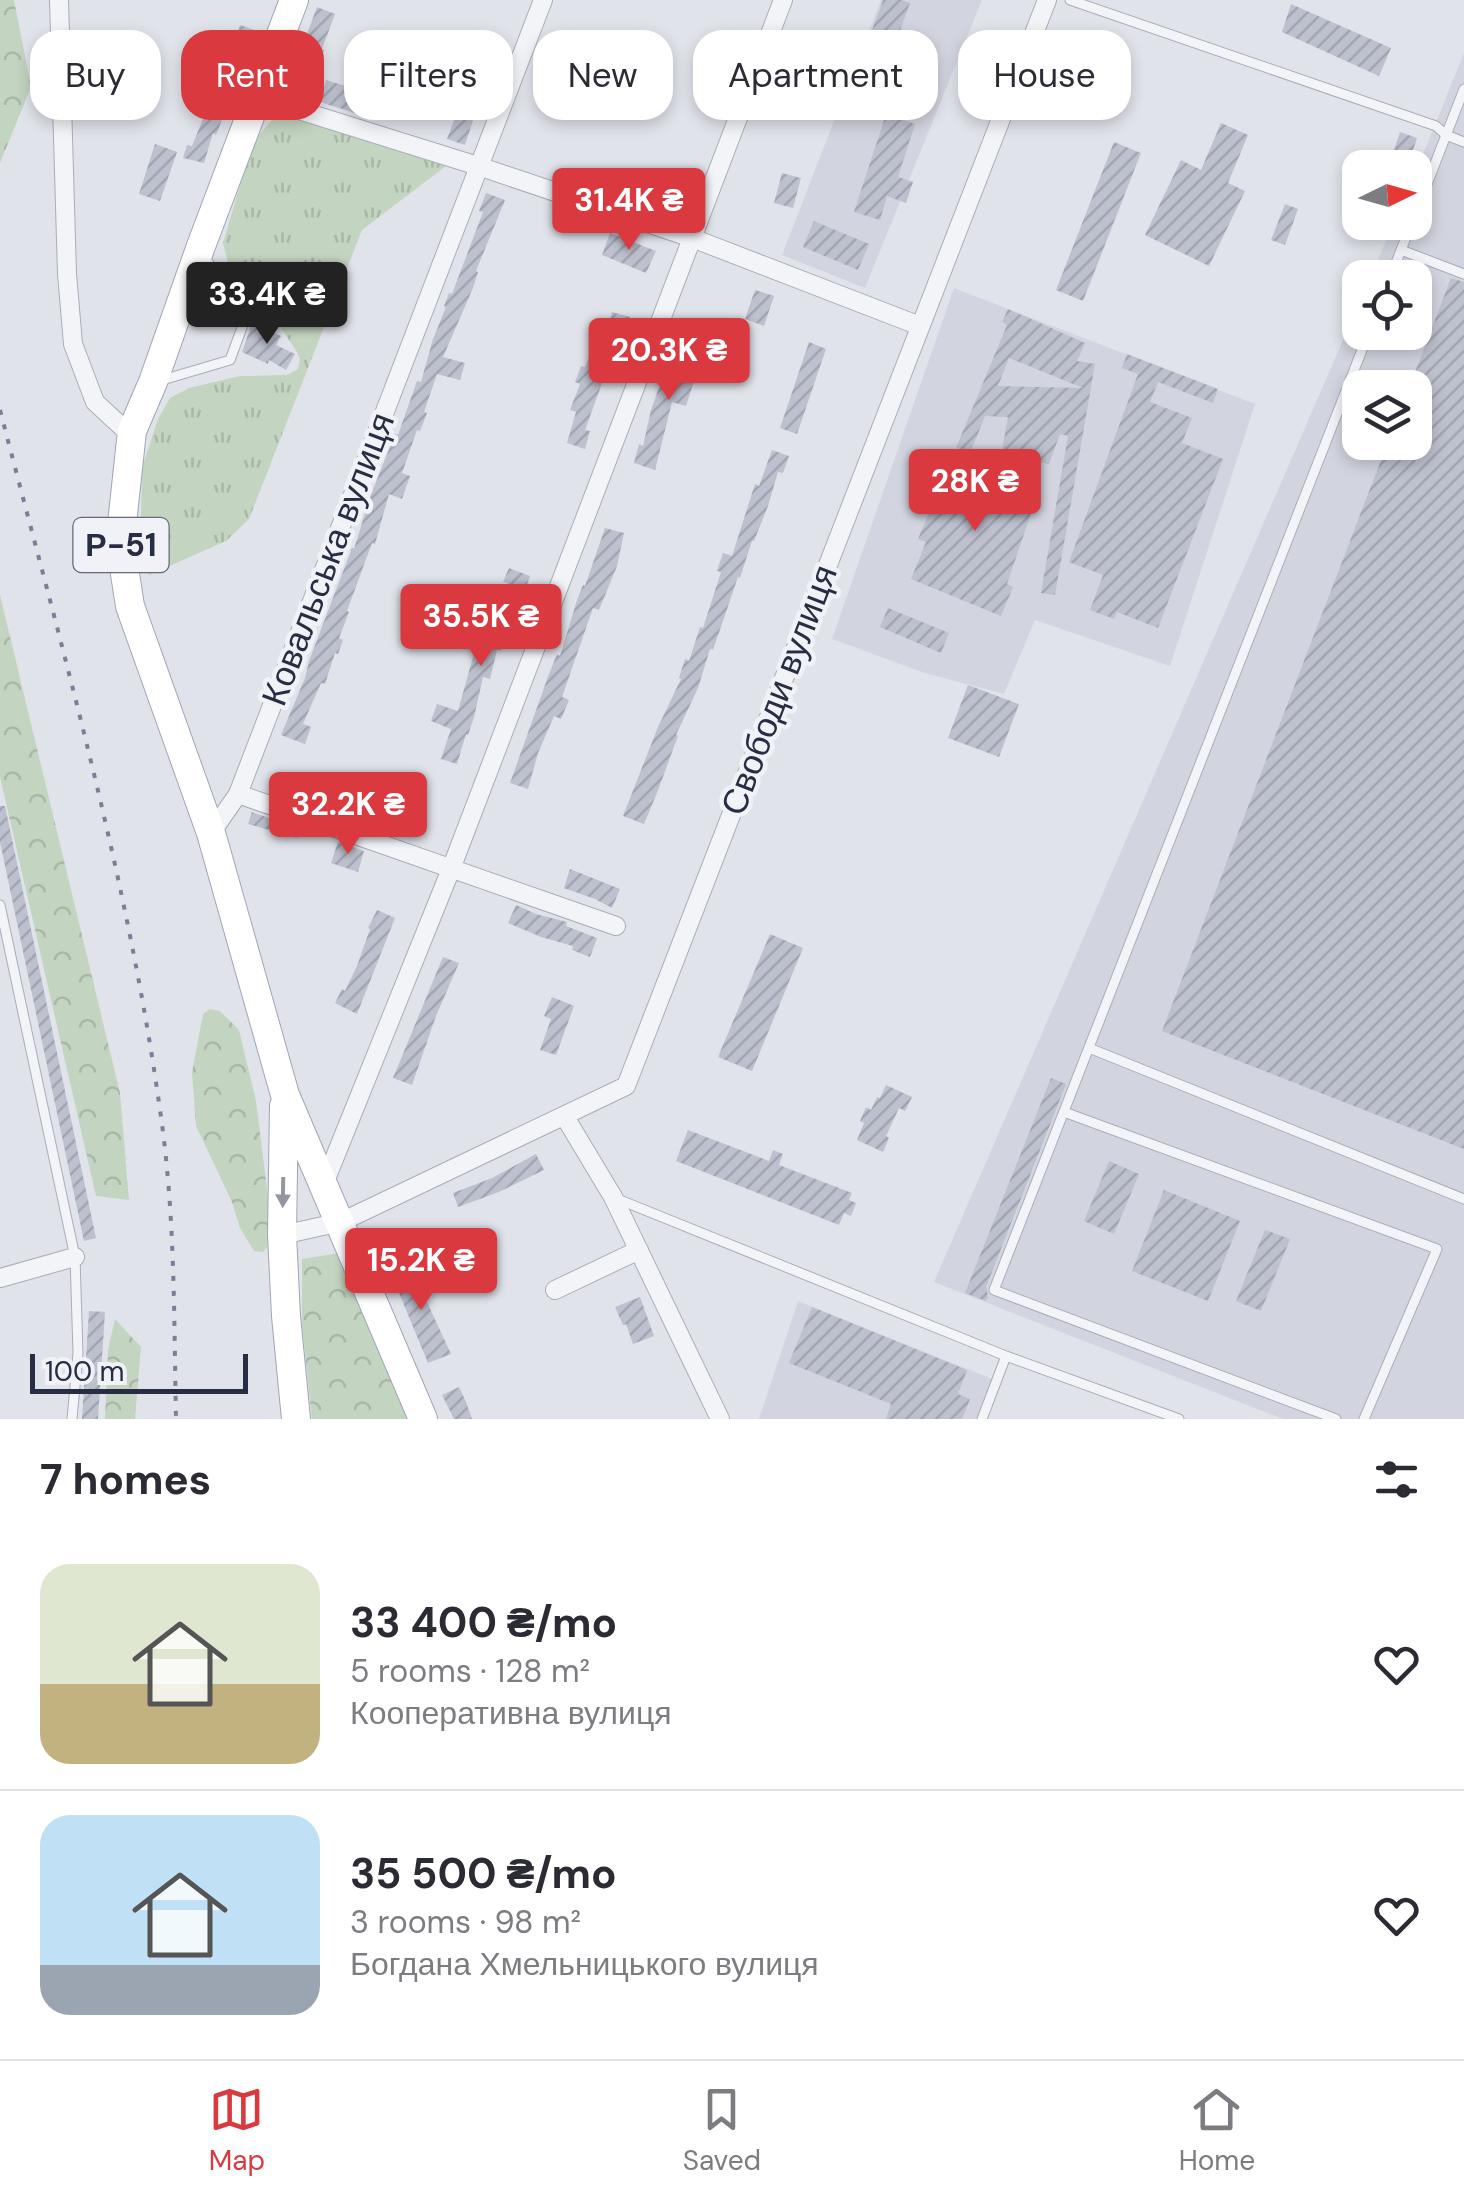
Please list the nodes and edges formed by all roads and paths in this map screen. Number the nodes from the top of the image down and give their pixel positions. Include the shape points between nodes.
1 (59, 0) edge
2 (294, 0) edge
3 (542, 0) edge
4 (783, 0) edge
5 (1047, 0) edge
6 (1070, 0) edge
7 (283, 30) edge
8 (1464, 89) edge
9 (324, 118) edge
10 (250, 120) edge
11 (1446, 135) junction
12 (1464, 142) edge
13 (478, 166) junction
14 (1432, 171) edge
15 (692, 238) junction
16 (1405, 240) edge
17 (200, 250) junction
18 (1401, 250) junction
19 (1397, 260) edge
20 (1464, 274) edge
21 (920, 326) junction
22 (1362, 350) edge
23 (153, 382) junction
24 (132, 431) junction
25 (238, 794) junction
26 (211, 833) junction
27 (451, 869) junction
28 (0, 905) edge
29 (616, 926) dead end
30 (1089, 1048) junction
31 (285, 1095) junction
32 (1064, 1112) junction
33 (565, 1117) junction
34 (324, 1184) junction
35 (614, 1197) junction
36 (1464, 1200) edge
37 (341, 1222) junction
38 (282, 1235) junction
39 (638, 1250) junction
40 (76, 1258) junction
41 (0, 1278) edge
42 (555, 1290) dead end
43 (1006, 1356) junction
44 (72, 1419) edge
45 (296, 1419) edge
46 (423, 1419) edge
47 (720, 1419) edge
48 (982, 1419) edge
49 (1178, 1419) edge
50 (1336, 1419) edge
51 (1364, 1419) edge

1 - 24 street via 73,344 95,402
2 - 7 main road, Р-51
3 - 13 street, Ковальська вулиця
4 - 15 street
5 - 21 street, Свободи вулиця
6 - 11 lane via 1436,126
8 - 11 lane
9 - 13 street
10 - 17 main road, Р-51
11 - 12 lane
11 - 14 lane
13 - 15 street
13 - 25 street, Ковальська вулиця
15 - 21 street
15 - 27 street
16 - 18 lane
17 - 23 main road, Р-51
17 - 23 lane via 247,314 230,360
18 - 19 lane
18 - 20 lane
21 - 33 street, Свободи вулиця via 626,1086
22 - 30 lane
23 - 24 main road, Р-51
24 - 26 main road, Р-51 via 120,542 130,606
25 - 26 street, Ковальська вулиця
25 - 27 street
26 - 31 main road, Р-51
27 - 29 street
27 - 34 street
28 - 40 lane
30 - 32 lane
30 - 36 lane
31 - 34 main road, Р-51
31 -> 38 main road, Р-51
32 - 50 lane via 994,1290
32 - 51 lane via 1438,1249
33 - 35 street
33 - 37 street, Свободи вулиця
34 - 37 main road, Р-51
35 - 39 street
35 - 43 lane
37 - 38 street, Свободи вулиця
37 - 46 main road, Р-51
38 - 45 main road, Р-51
39 - 42 street
39 - 47 street
40 - 41 street
40 - 44 lane
43 - 48 lane
43 - 49 lane

